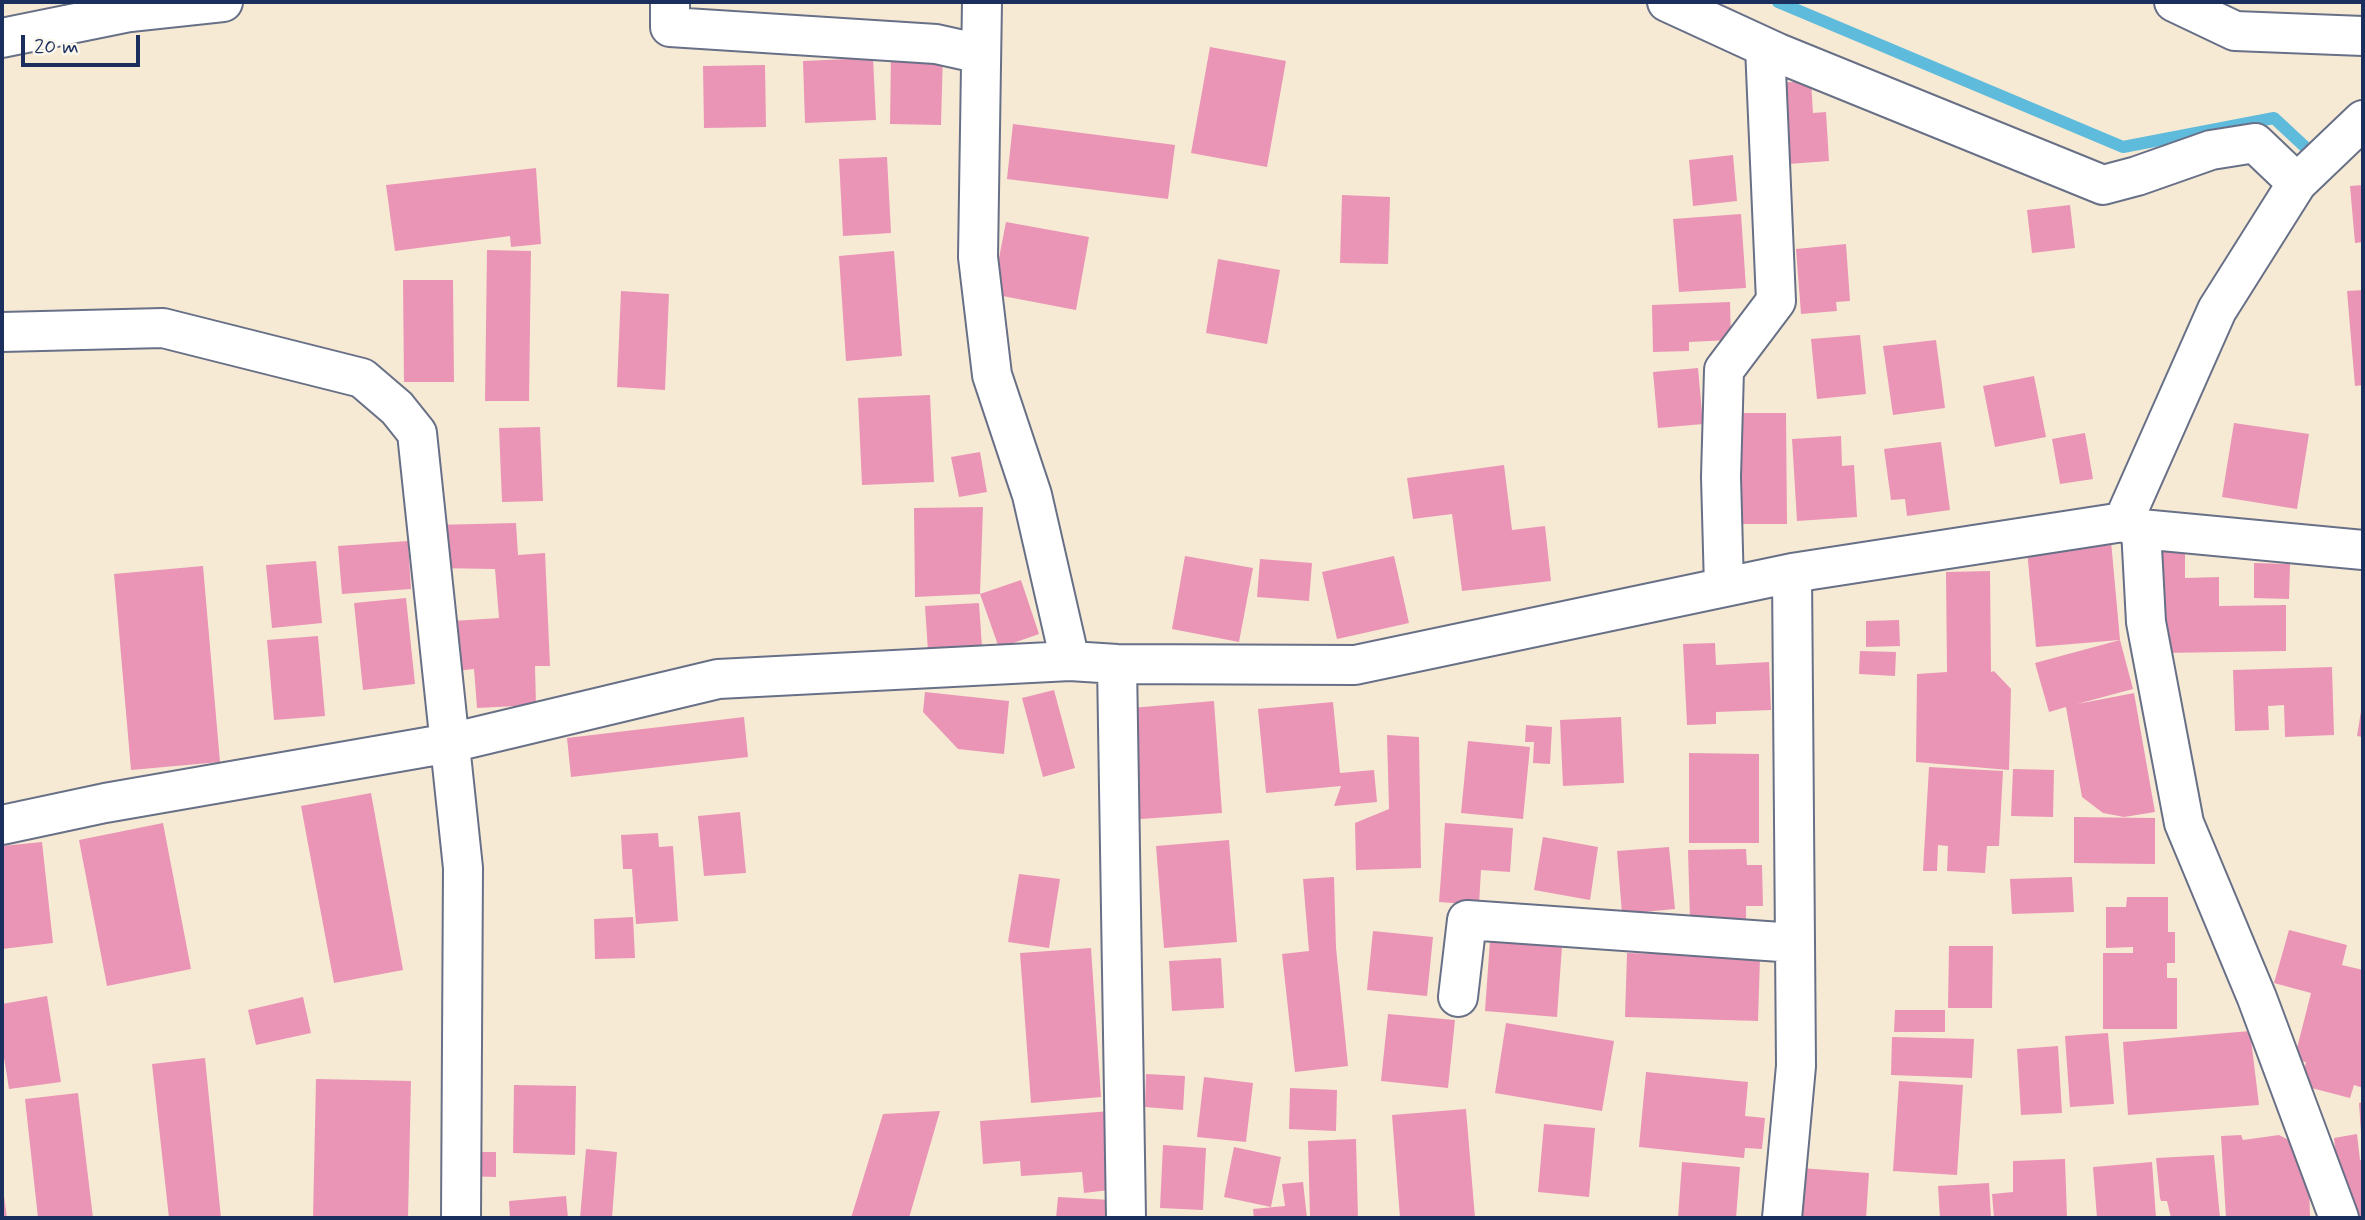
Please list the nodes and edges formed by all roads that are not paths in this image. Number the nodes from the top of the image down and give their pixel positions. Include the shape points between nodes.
1 (223, 2) edge
2 (670, 2) edge
3 (982, 2) edge
4 (1667, 2) edge
5 (2174, 2) edge
6 (2235, 17) edge
7 (2363, 36) edge
8 (2, 38) edge
9 (1765, 47) junction
10 (981, 54) junction
11 (2363, 120) edge
12 (2297, 183) junction
13 (2, 332) edge
14 (2132, 525) junction
15 (2363, 550) edge
16 (1792, 573) junction
17 (1724, 587) junction
18 (1070, 661) junction
19 (1116, 664) junction
20 (450, 743) junction
21 (2, 825) edge
22 (1795, 943) junction
23 (1458, 997) dead end
24 (461, 1218) edge
25 (1126, 1218) edge
26 (1782, 1218) edge
27 (2339, 1218) edge

1 - 8 street via 130,12
2 - 10 street via 670,27 936,44
3 - 10 street
4 - 9 street
5 - 6 street
6 - 7 street
9 - 12 street via 2103,185 2211,150 2255,143
9 - 17 street via 1776,302 1724,370
10 - 18 street via 978,257 992,374 1032,495
11 - 12 street
12 - 14 street via 2217,310
13 - 20 street via 163,328 362,378 397,408 417,433
14 - 15 street
14 - 16 street
14 - 27 street via 2184,823 2257,998
16 - 17 street
16 - 22 street
17 - 19 street via 1356,665
18 - 19 street
18 - 20 street via 718,679
19 - 25 street
20 - 21 street
20 - 24 street via 463,869
22 - 23 street via 1467,920
22 - 26 street via 1796,1066

